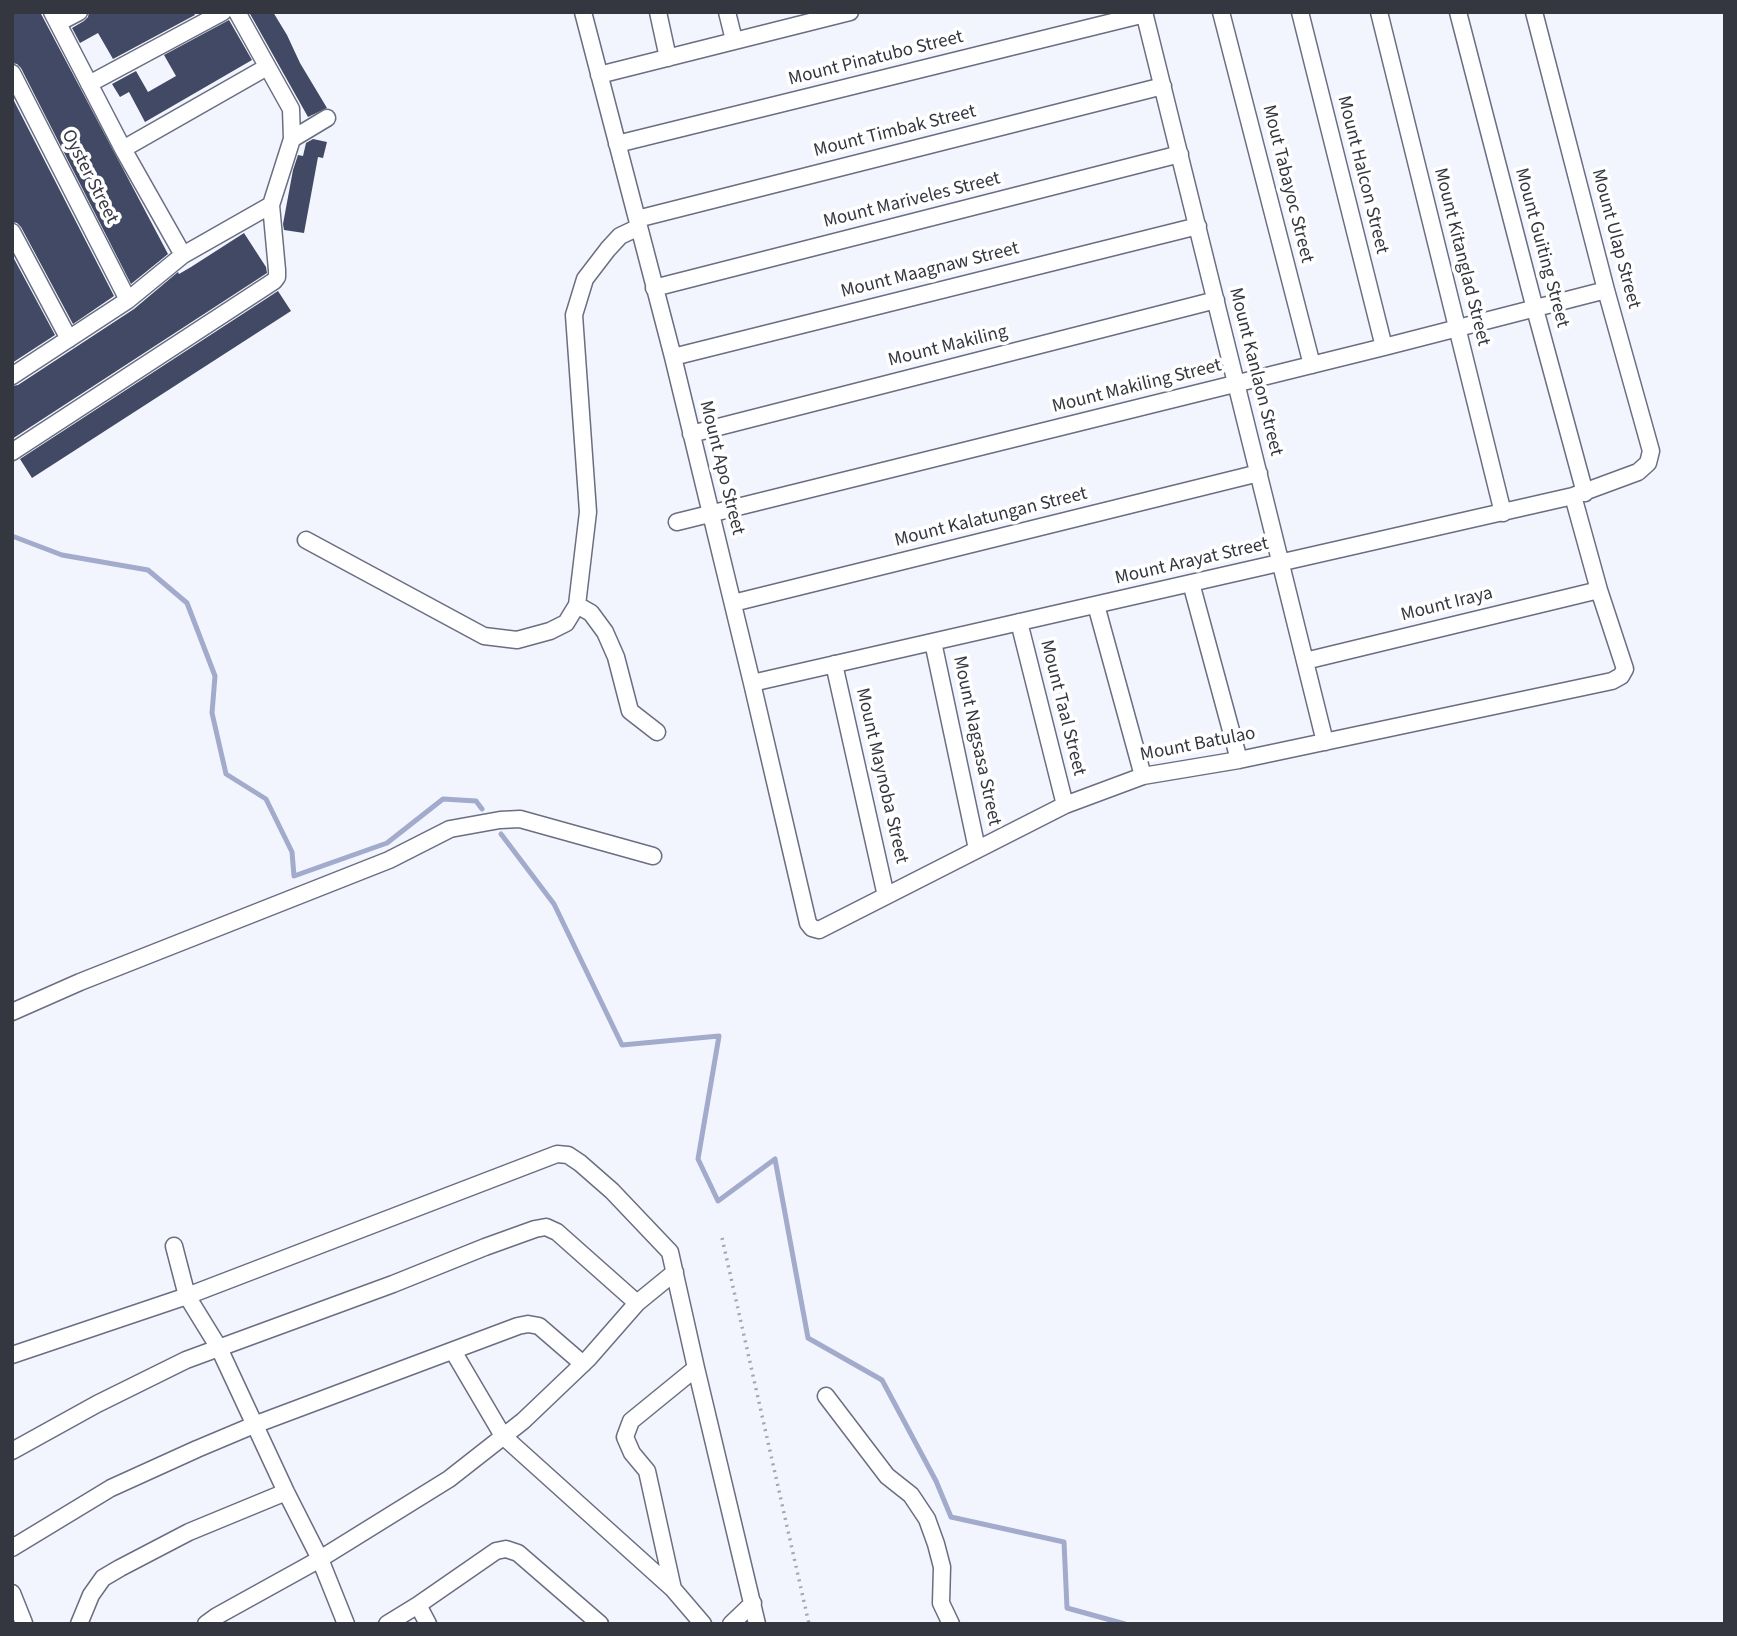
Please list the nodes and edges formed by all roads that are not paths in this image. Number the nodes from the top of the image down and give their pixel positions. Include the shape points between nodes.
1 (79, 12) edge
2 (223, 12) edge
3 (237, 12) edge
4 (583, 12) edge
5 (658, 12) edge
6 (727, 12) edge
7 (850, 12) edge
8 (1221, 12) edge
9 (1300, 12) edge
10 (1379, 12) edge
11 (1458, 12) edge
12 (1534, 12) edge
13 (1144, 13) edge
14 (55, 18) edge
15 (799, 18) edge
16 (734, 40) junction
17 (668, 58) junction
18 (267, 67) junction
19 (12, 73) edge
20 (599, 75) junction
21 (89, 84) junction
22 (1163, 86) junction
23 (327, 118) dead end
24 (292, 139) junction
25 (617, 144) junction
26 (123, 149) junction
27 (1180, 155) junction
28 (271, 205) junction
29 (638, 223) junction
30 (1198, 226) junction
31 (12, 232) edge
32 (183, 255) junction
33 (654, 288) junction
34 (1606, 290) junction
35 (128, 300) junction
36 (1216, 300) junction
37 (1535, 309) junction
38 (1457, 329) junction
39 (69, 339) junction
40 (1384, 347) junction
41 (673, 357) junction
42 (1312, 365) junction
43 (12, 376) edge
44 (1237, 384) junction
45 (691, 434) junction
46 (12, 452) edge
47 (1638, 472) joint
48 (1259, 473) junction
49 (1579, 495) junction
50 (1503, 513) junction
51 (711, 514) junction
52 (677, 522) dead end
53 (306, 540) dead end
54 (1281, 563) junction
55 (1191, 583) junction
56 (1599, 590) junction
57 (733, 603) junction
58 (1096, 605) junction
59 (577, 606) junction
60 (1019, 622) junction
61 (933, 642) junction
62 (1306, 661) junction
63 (834, 664) junction
64 (1612, 681) joint
65 (752, 683) junction
66 (657, 732) dead end
67 (1325, 741) junction
68 (1239, 760) junction
69 (1143, 776) junction
70 (1065, 805) junction
71 (977, 849) junction
72 (653, 856) dead end
73 (887, 896) junction
74 (819, 930) joint
75 (12, 1012) edge
76 (174, 1246) dead end
77 (675, 1272) junction
78 (187, 1296) junction
79 (637, 1303) junction
80 (219, 1348) junction
81 (453, 1350) junction
82 (12, 1355) edge
83 (583, 1364) junction
84 (696, 1368) junction
85 (826, 1396) dead end
86 (254, 1425) junction
87 (503, 1436) junction
88 (12, 1451) edge
89 (286, 1492) junction
90 (12, 1548) edge
91 (320, 1559) junction
92 (673, 1588) junction
93 (12, 1593) edge
94 (753, 1603) junction
95 (418, 1605) junction
96 (24, 1624) edge
97 (79, 1624) edge
98 (206, 1624) edge
99 (346, 1624) edge
100 (387, 1624) edge
101 (428, 1624) edge
102 (600, 1624) edge
103 (703, 1624) edge
104 (731, 1624) edge
105 (757, 1624) edge
106 (951, 1624) edge

1 - 14 street
2 - 21 street
3 - 18 street
4 - 20 street, Mount Apo Street
5 - 17 street
6 - 16 street
7 - 15 street
8 - 42 street, Mout Tabayoc Street
9 - 40 street, Mount Halcon Street
10 - 38 street, Mount Kitanglad Street
11 - 37 street, Mount Guiting Street
12 - 34 street, Mount Ulap Street
13 - 22 street, Mount Kanlaon Street
13 - 25 street, Mount Pinatubo Street
14 - 21 street
15 - 16 street
16 - 17 street
17 - 20 street
18 - 24 street via 291,109
18 - 26 street
19 - 35 street, Oyster Street
20 - 25 street, Mount Apo Street
21 - 26 street
22 - 27 street, Mount Kanlaon Street
22 - 29 street, Mount Timbak Street
23 - 24 street
24 - 28 street
25 - 29 street, Mount Apo Street
26 - 32 street
27 - 30 street, Mount Kanlaon Street
27 - 33 street, Mount Mariveles Street
28 - 32 street
28 - 46 street via 274,281
29 - 33 street, Mount Apo Street
29 - 59 street, Mount Timbak Street via 608,248 585,279 574,314 588,512
30 - 36 street, Mount Kanlaon Street
30 - 41 street, Mount Maagnaw Street
31 - 39 street
32 - 35 street
33 - 41 street, Mount Apo Street
34 - 37 street, Mount Makiling Street
34 - 47 street, Mount Ulap Street via 1651,452
35 - 39 street
36 - 44 street, Mount Kanlaon Street
36 - 45 street, Mount Makiling
37 - 38 street, Mount Makiling Street
37 - 49 street, Mount Guiting Street
38 - 40 street, Mount Makiling Street
38 - 50 street, Mount Kitanglad Street
39 - 43 street
40 - 42 street, Mount Makiling Street
41 - 45 street, Mount Apo Street
42 - 44 street, Mount Makiling Street
44 - 48 street, Mount Kanlaon Street
44 - 51 street, Mount Makiling Street
45 - 51 street, Mount Apo Street
47 - 49 street, Mount Arayat Street
48 - 54 street, Mount Kanlaon Street
48 - 57 street, Mount Kalatungan Street
49 - 50 street, Mount Arayat Street
49 - 56 street, Mount Guiting Street
50 - 54 street, Mount Arayat Street
51 - 52 street, Mount Makiling Street
51 - 57 street, Mount Apo Street
53 - 59 street via 484,636 517,640 550,631 566,623
54 - 55 street, Mount Arayat Street
54 - 62 street, Mount Kanlaon Street
55 - 58 street, Mount Arayat Street
55 - 68 street
56 - 62 street, Mount Iraya
56 - 64 street, Mount Guiting Street via 1625,669
57 - 65 street, Mount Apo Street
58 - 60 street, Mount Arayat Street
58 - 69 street
59 - 66 street via 592,613 605,632 630,711
60 - 61 street, Mount Arayat Street
60 - 70 street, Mount Taal Street
61 - 63 street, Mount Arayat Street
61 - 71 street, Mount Nagsasa Street
62 - 67 street, Mount Kanlaon Street
63 - 65 street, Mount Arayat Street
63 - 73 street, Mount Maynoba Street
64 - 67 street, Mount Batulao
65 - 74 street, Mount Apo Street via 808,923
67 - 68 street, Mount Batulao
68 - 69 street, Mount Batulao
69 - 70 street, Mount Batulao
70 - 71 street, Mount Batulao
71 - 73 street, Mount Batulao
72 - 75 street via 520,819 450,830 389,860
73 - 74 street, Mount Batulao
76 - 78 street
77 - 78 street via 670,1252 612,1191 580,1163 556,1154
77 - 79 street
77 - 84 street
78 - 80 street
78 - 82 street
79 - 80 street via 546,1227
79 - 83 street
80 - 86 street
80 - 88 street via 85,1410
81 - 83 street via 528,1324 539,1326
81 - 86 street
81 - 87 street
83 - 87 street
84 - 92 street via 631,1421 625,1437 647,1471
84 - 94 street
85 - 106 street via 887,1476 911,1495 927,1519 943,1567 941,1602
86 - 89 street
86 - 90 street via 111,1488
87 - 91 street via 449,1479
87 - 92 street
89 - 91 street
89 - 97 street via 189,1532 103,1578
91 - 98 street
91 - 99 street
92 - 103 street
93 - 96 street
94 - 104 street
94 - 105 street
95 - 100 street
95 - 101 street
95 - 102 street via 496,1551 506,1549 518,1553

